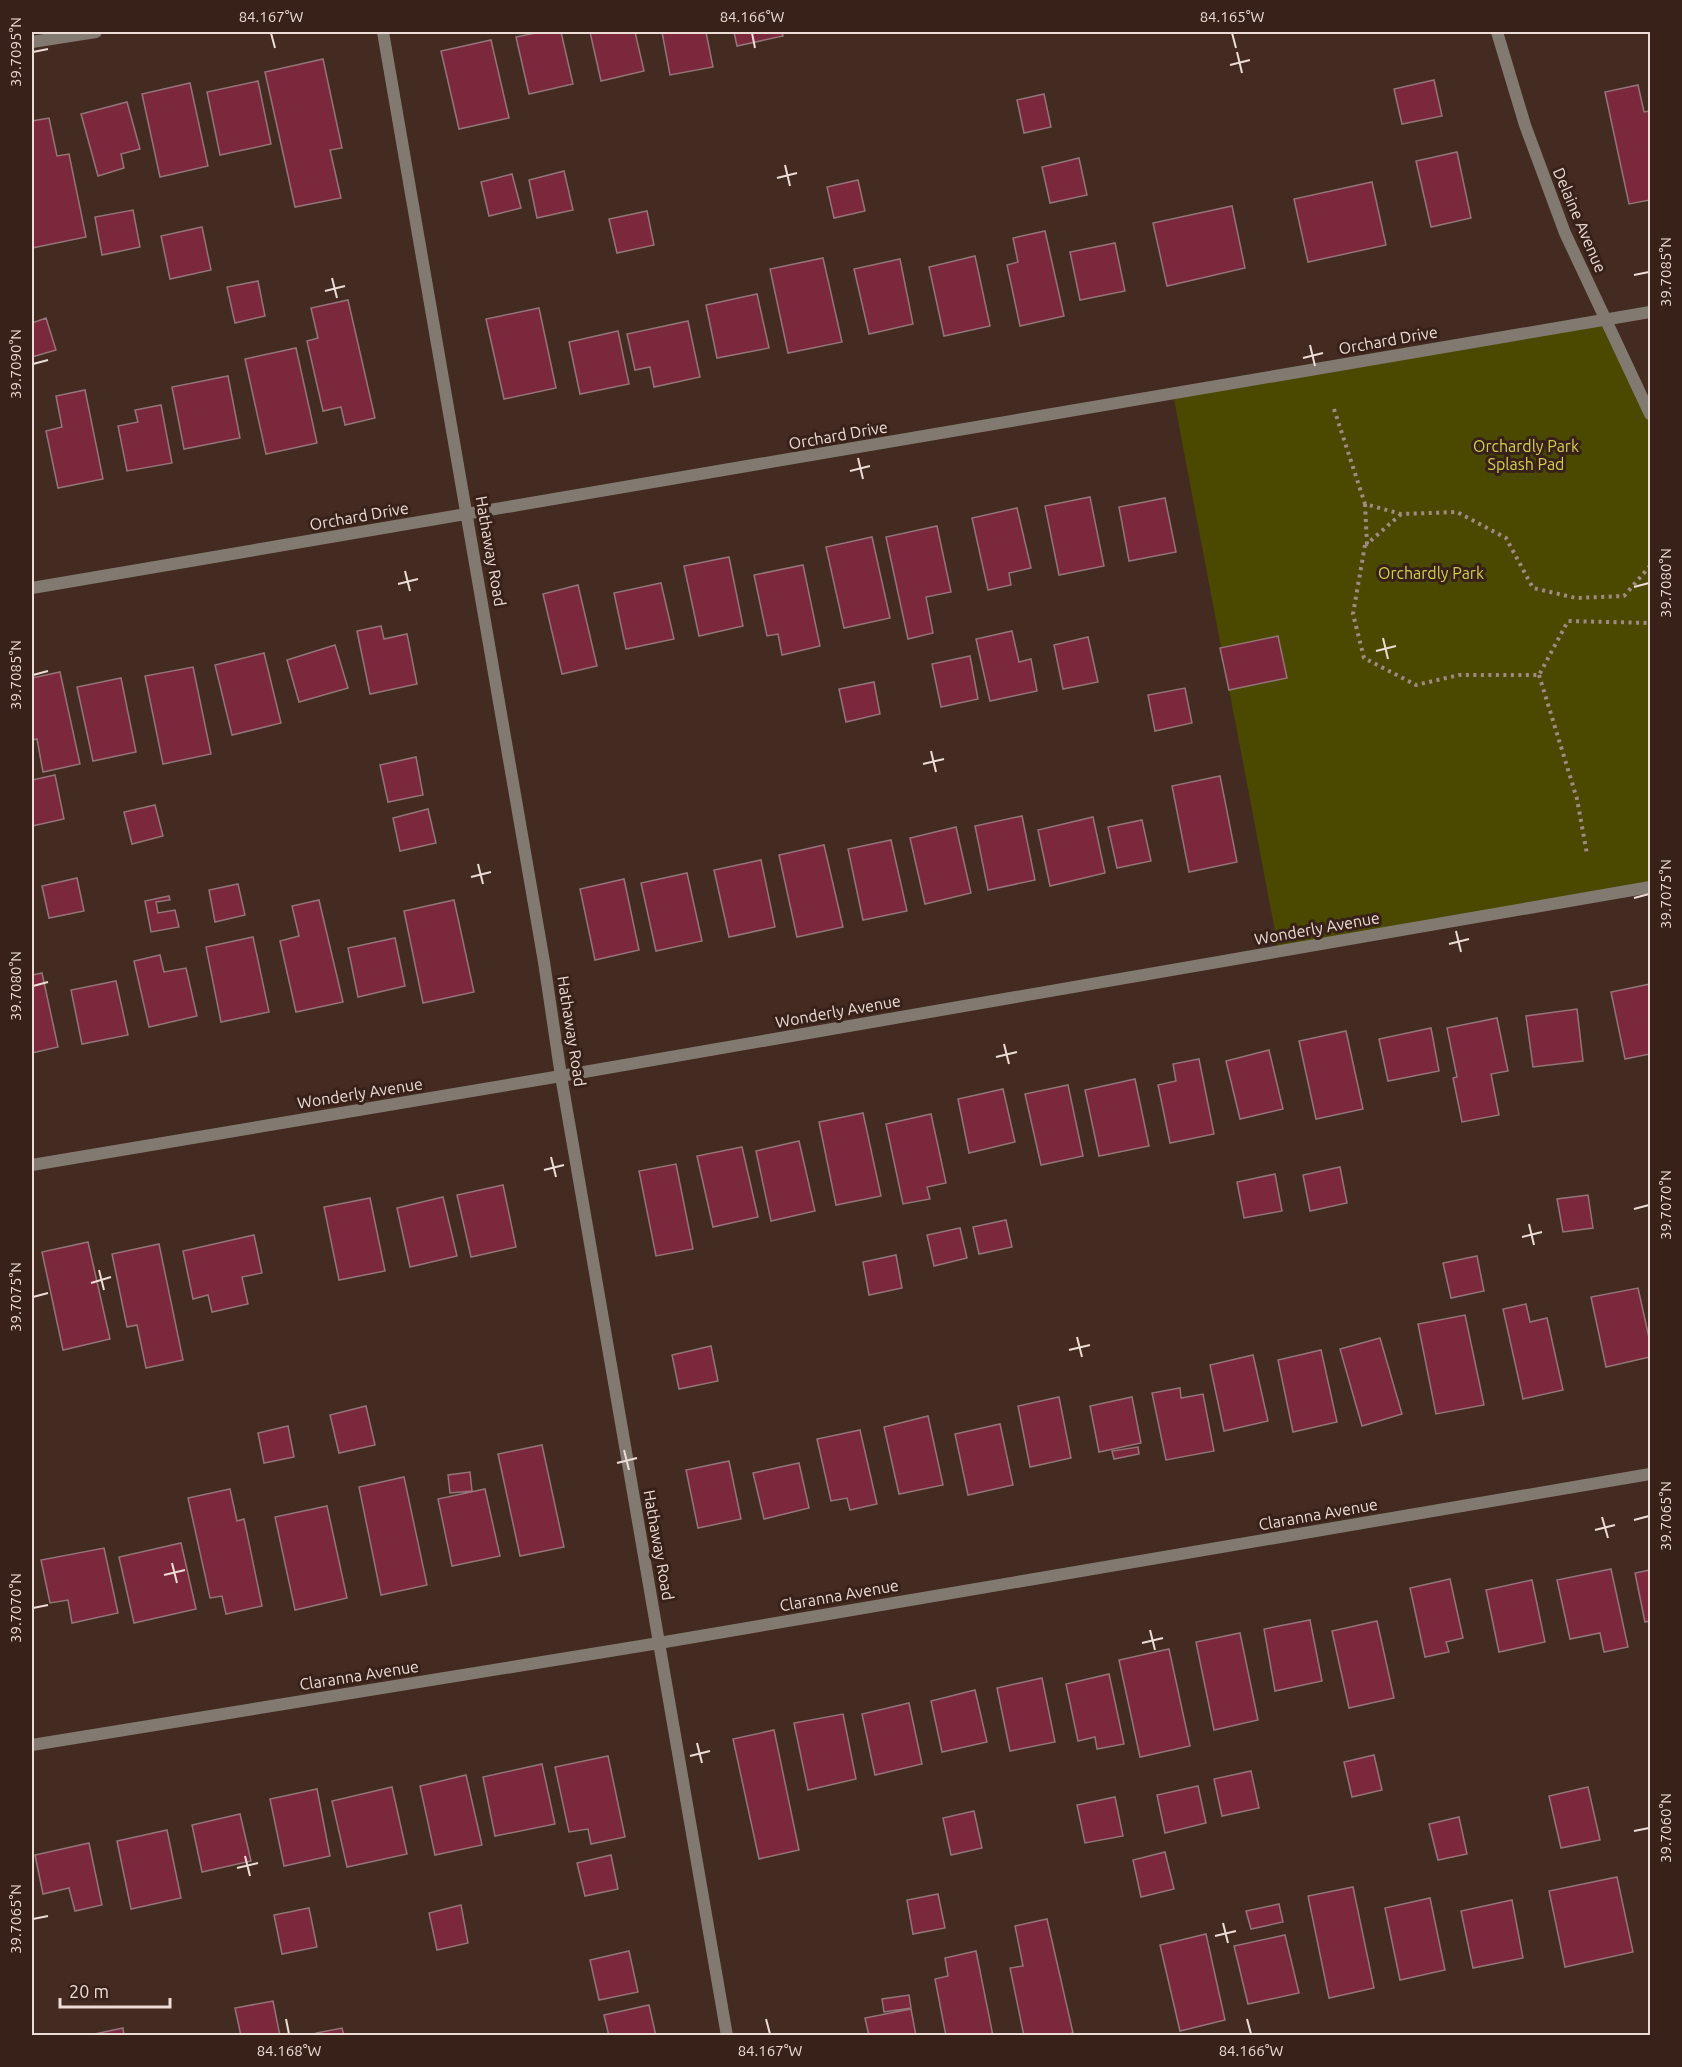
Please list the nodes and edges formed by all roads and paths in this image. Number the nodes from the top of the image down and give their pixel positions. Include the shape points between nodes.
1 (96, 32) edge
2 (383, 32) edge
3 (1497, 32) edge
4 (32, 42) edge
5 (1650, 312) edge
6 (1605, 320) junction
7 (1334, 409) dead end
8 (1650, 414) edge
9 (1365, 504) junction
10 (1401, 514) junction
11 (468, 515) junction
12 (1365, 545) dead end
13 (1650, 566) edge
14 (32, 588) edge
15 (1650, 623) edge
16 (1539, 675) junction
17 (1587, 854) dead end
18 (1650, 887) edge
19 (561, 1076) junction
20 (32, 1165) edge
21 (1650, 1474) edge
22 (659, 1642) junction
23 (32, 1745) edge
24 (728, 2036) edge

1 - 4 street
2 - 11 street, Hathaway Road
3 - 6 street, Delaine Avenue via 1525,125 1566,233
5 - 6 street, Orchard Drive
6 - 8 street, Delaine Avenue
6 - 11 street, Orchard Drive
7 - 9 path
9 - 10 path
9 - 10 path via 1367,544
10 - 13 path via 1457,512 1506,538 1533,588 1576,598 1624,596
11 - 14 street, Orchard Drive
11 - 19 street, Hathaway Road
12 - 16 path via 1353,614 1364,658 1416,685 1459,675
15 - 16 path via 1568,621
16 - 17 path via 1577,799
18 - 19 street, Wonderly Avenue
19 - 20 street, Wonderly Avenue
19 - 22 street, Hathaway Road
21 - 22 street, Claranna Avenue
22 - 23 street, Claranna Avenue
22 - 24 street, Hathaway Road

